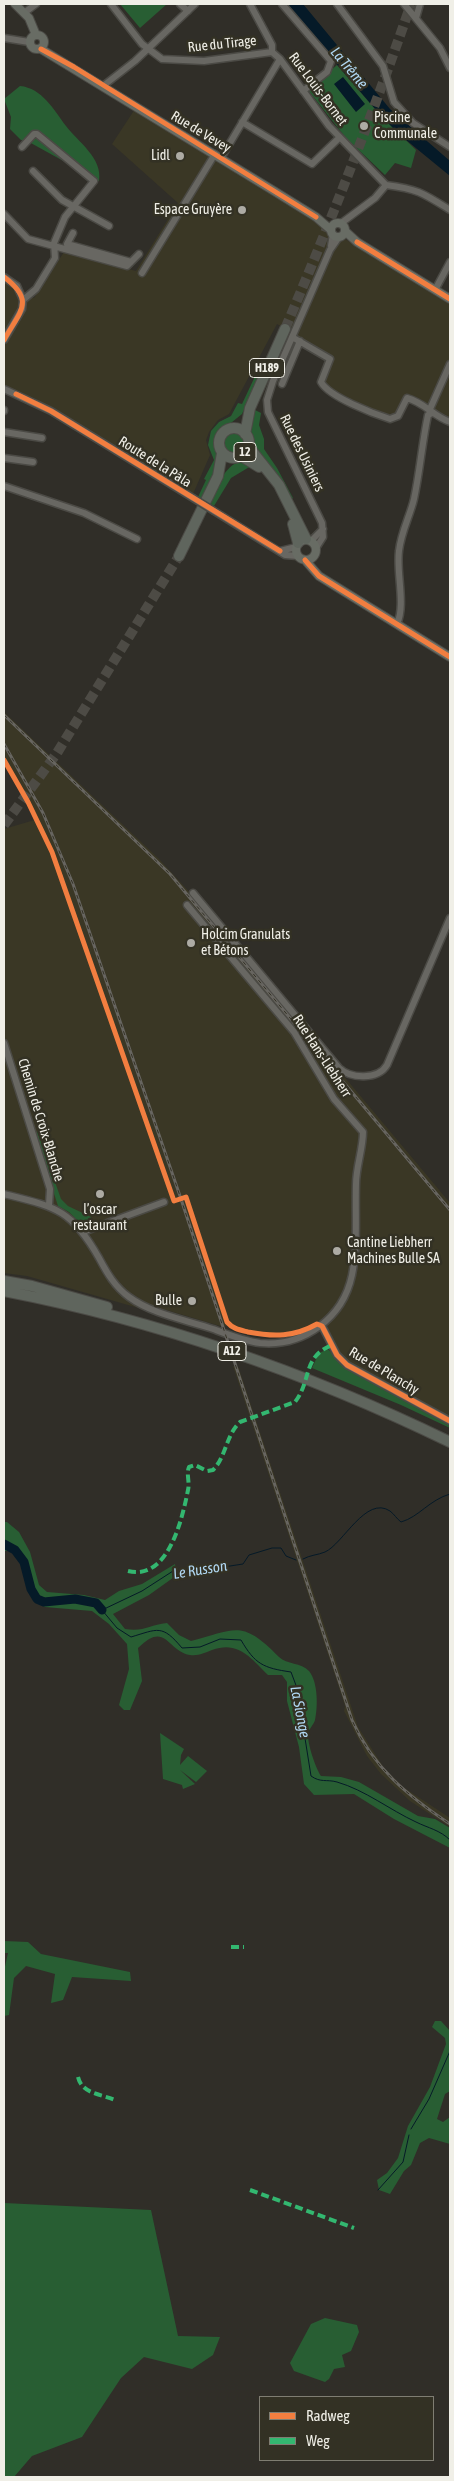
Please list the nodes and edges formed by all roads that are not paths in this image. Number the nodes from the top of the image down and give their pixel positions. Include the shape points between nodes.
1 (15, 4) edge
2 (36, 4) edge
3 (112, 4) edge
4 (180, 4) edge
5 (194, 4) edge
6 (250, 4) edge
7 (282, 4) edge
8 (337, 4) edge
9 (404, 4) edge
10 (420, 4) edge
11 (188, 11) junction
12 (24, 13) junction
13 (416, 18) junction
14 (36, 35) junction
15 (4, 38) edge
16 (29, 42) junction
17 (42, 46) junction
18 (148, 49) junction
19 (272, 52) junction
20 (280, 59) junction
21 (450, 68) edge
22 (104, 86) junction
23 (303, 91) junction
24 (242, 122) junction
25 (339, 138) junction
26 (22, 147) dead end
27 (450, 147) edge
28 (218, 156) junction
29 (33, 171) dead end
30 (386, 185) junction
31 (73, 206) junction
32 (450, 210) edge
33 (4, 214) edge
34 (109, 226) dead end
35 (338, 231) junction
36 (74, 233) dead end
37 (54, 246) junction
38 (70, 248) junction
39 (139, 254) dead end
40 (450, 262) edge
41 (142, 273) dead end
42 (4, 277) edge
43 (434, 290) junction
44 (450, 299) edge
45 (23, 300) junction
46 (285, 328) tunnel mouth
47 (292, 337) junction
48 (4, 340) edge
49 (300, 342) junction
50 (450, 364) edge
51 (282, 384) dead end
52 (4, 390) edge
53 (250, 408) junction
54 (431, 411) junction
55 (450, 422) edge
56 (235, 428) junction
57 (4, 432) edge
58 (245, 434) junction
59 (42, 438) dead end
60 (248, 446) junction
61 (222, 453) junction
62 (237, 457) junction
63 (4, 458) edge
64 (33, 462) dead end
65 (218, 476) junction
66 (4, 486) edge
67 (323, 529) junction
68 (137, 539) dead end
69 (303, 542) junction
70 (316, 548) junction
71 (280, 551) junction
72 (179, 556) tunnel mouth
73 (314, 557) junction
74 (301, 558) junction
75 (324, 578) junction
76 (397, 624) junction
77 (450, 657) edge
78 (193, 893) dead end
79 (187, 905) dead end
80 (450, 918) edge
81 (4, 1043) edge
82 (4, 1194) edge
83 (164, 1202) dead end
84 (48, 1205) junction
85 (84, 1232) junction
86 (4, 1281) edge
87 (4, 1285) edge
88 (4, 1291) edge
89 (107, 1307) junction
90 (322, 1326) junction
91 (450, 1421) edge
92 (450, 1434) edge
93 (450, 1442) edge

1 - 12 main road
2 - 12 street
3 - 18 street
4 - 11 street
5 - 11 street
6 - 19 street via 272,45
7 - 23 street via 330,61 327,72
8 - 27 street via 384,66 394,102 413,123
9 - 13 street
10 - 13 street
11 - 18 street
12 - 14 main road via 32,22
13 - 21 street via 440,48
14 - 16 main road
14 - 17 main road via 43,38
15 - 16 street
16 - 17 main road via 33,49
17 - 22 main road, Rue de Vevey
18 - 19 street, Rue du Tirage via 162,59 185,62
18 - 22 street
19 - 20 street, Rue Louis-Bornet
20 - 23 street, Rue Louis-Bornet
20 - 24 street
22 - 28 main road, Rue de Vevey
23 - 25 street, Rue Louis-Bornet
24 - 25 street via 312,164
24 - 28 street
25 - 30 street, Rue Louis-Bornet
26 - 31 street via 33,134 37,134 93,179 94,184
28 - 35 main road, Rue de Vevey
28 - 41 street
29 - 31 street via 62,200
30 - 32 street via 421,191
30 - 35 street
31 - 34 street
31 - 37 street via 65,217
33 - 37 street via 28,239
35 - 43 main road, Rue de Vevey
35 - 47 street, Rue des Usiniers
36 - 38 street via 67,244
37 - 38 street
37 - 45 street via 56,258 36,289
38 - 39 street via 127,266
40 - 43 street
42 - 45 street via 17,286
43 - 44 main road, Rue de Vevey
45 - 48 street via 22,309
46 - 53 highway, H189
47 - 49 street
47 - 67 street, Rue des Usiniers via 270,389 267,408
49 - 51 street
49 - 54 street via 330,359 321,382 342,398 390,419 398,416 407,398
50 - 54 street
52 - 71 street, Route de la Pâla, bridge via 51,411
53 - 56 highway
53 - 58 highway
54 - 55 street
54 - 76 street via 421,450 414,501 400,539 400,614
56 - 58 highway, 12
56 - 61 highway, 12 via 225,431 220,437
57 - 59 street
58 - 60 highway, 12
60 - 62 highway, 12
60 - 69 highway, 12 via 280,485
61 - 62 highway, 12
61 - 65 highway
62 - 65 highway
62 - 69 highway, 12 via 257,464 275,486
63 - 64 street
65 - 72 highway
66 - 68 street via 84,513
67 - 69 street
67 - 70 street via 323,537
69 - 70 main road, 12
69 - 71 street
69 - 74 main road, 12
70 - 73 main road
71 - 74 street, Route de la Pâla
73 - 74 main road
73 - 75 main road
74 - 75 main road, Route de la Pâla
75 - 76 main road, Route de la Pâla
76 - 77 main road, Route de la Pâla
78 - 80 street, Rue Hans-Liebherr via 339,1068 347,1073 368,1076 378,1075 387,1065
79 - 90 street, Rue Hans-Liebherr via 294,1032 332,1097 363,1132 356,1181 352,1274 341,1304
81 - 84 street, Chemin de Croix-Blanche via 50,1189
82 - 84 street
83 - 85 street
84 - 85 street
85 - 90 street via 117,1286 152,1309 262,1343 292,1340
86 - 89 highway
87 - 89 highway, A12
88 - 93 highway, A12 via 118,1317 233,1352 336,1390
89 - 92 highway, A12 via 291,1365
90 - 91 street, Rue de Planchy via 347,1365

